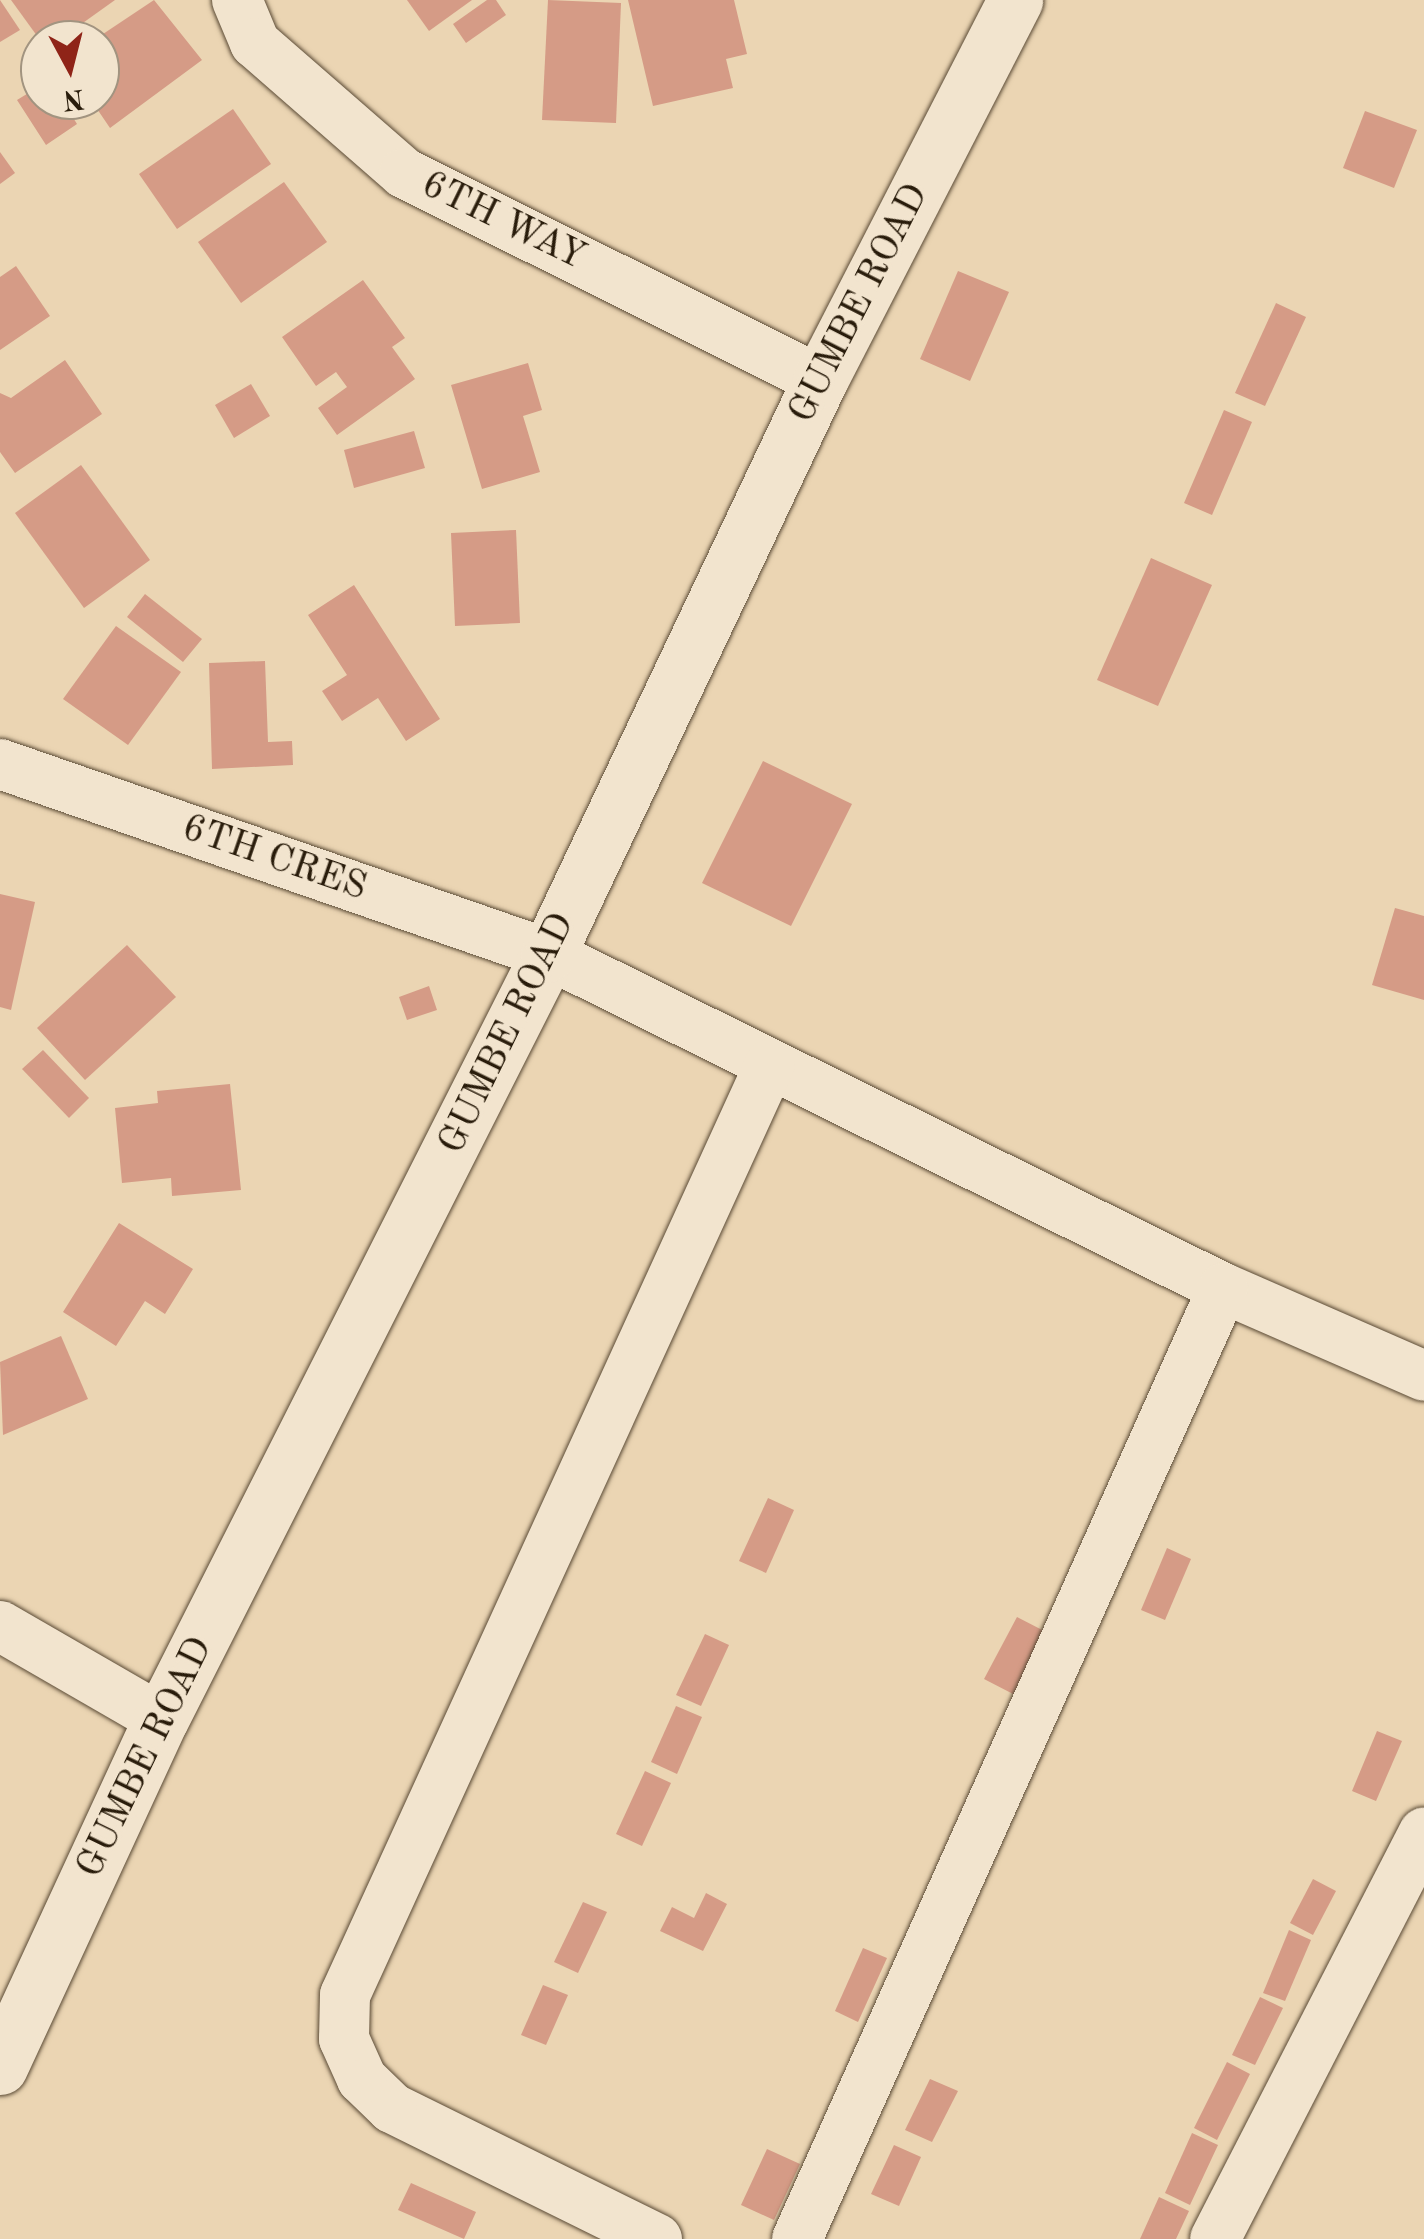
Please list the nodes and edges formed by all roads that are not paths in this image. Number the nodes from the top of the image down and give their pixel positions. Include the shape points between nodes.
1 (237, 0) edge
2 (1015, 0) edge
3 (820, 380) junction
4 (0, 764) edge
5 (548, 954) junction
6 (770, 1064) junction
7 (1224, 1288) junction
8 (1424, 1376) edge
9 (0, 1626) edge
10 (162, 1719) junction
11 (1424, 1833) edge
12 (0, 2067) edge
13 (657, 2239) edge
14 (797, 2239) edge
15 (1214, 2239) edge

1 - 3 street, 6TH WAY via 255,43 404,174
2 - 3 street, GUMBE ROAD
3 - 5 street, GUMBE ROAD
4 - 5 street, 6TH CRES
5 - 6 street, 6TH CRES
5 - 10 street, GUMBE ROAD
6 - 7 street, 6TH CRES
6 - 13 street via 346,1994 344,2040 362,2079 392,2108
7 - 8 street, 6TH CRES
7 - 14 street
9 - 10 street
10 - 12 street, GUMBE ROAD
11 - 15 street

